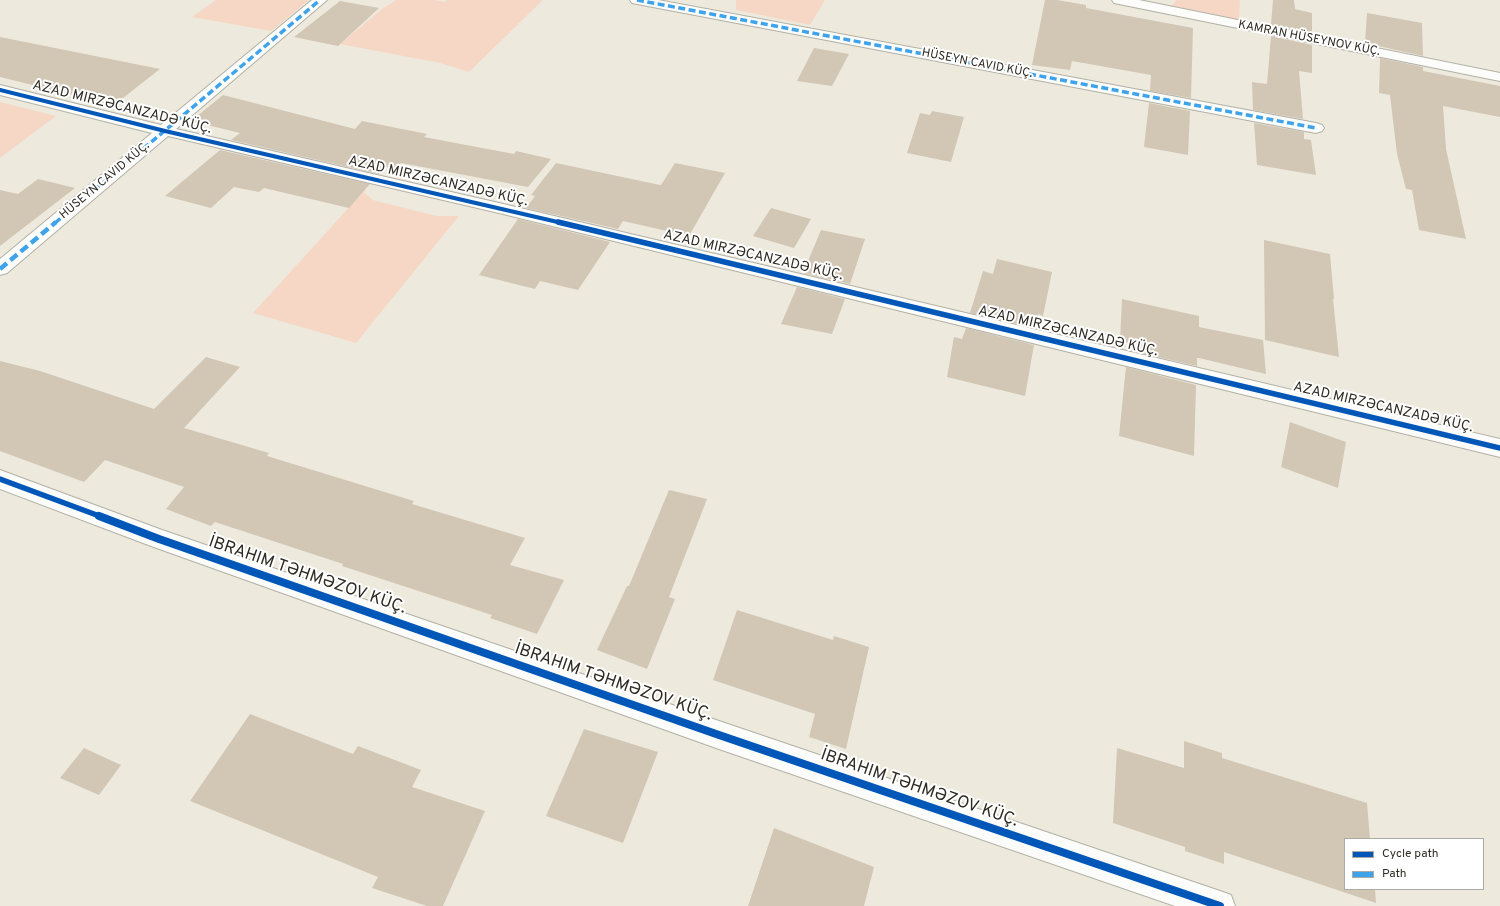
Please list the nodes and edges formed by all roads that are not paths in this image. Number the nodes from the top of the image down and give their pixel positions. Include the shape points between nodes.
1 (320, 0) edge
2 (638, 0) edge
3 (1119, 0) edge
4 (1500, 77) edge
5 (0, 90) edge
6 (1316, 128) dead end
7 (165, 131) junction
8 (0, 269) edge
9 (1500, 448) edge
10 (0, 479) edge
11 (1220, 906) edge

1 - 7 street, HÜSEYN CAVID KÜÇ.
2 - 6 street, HÜSEYN CAVID KÜÇ.
3 - 4 street, KAMRAN HÜSEYNOV KÜÇ.
5 - 7 street, AZAD MIRZƏCANZADƏ KÜÇ.
7 - 8 street, HÜSEYN CAVID KÜÇ.
7 - 9 street, AZAD MIRZƏCANZADƏ KÜÇ. via 507,210
10 - 11 street, İBRAHIM TƏHMƏZOV KÜÇ. via 167,542 697,728

